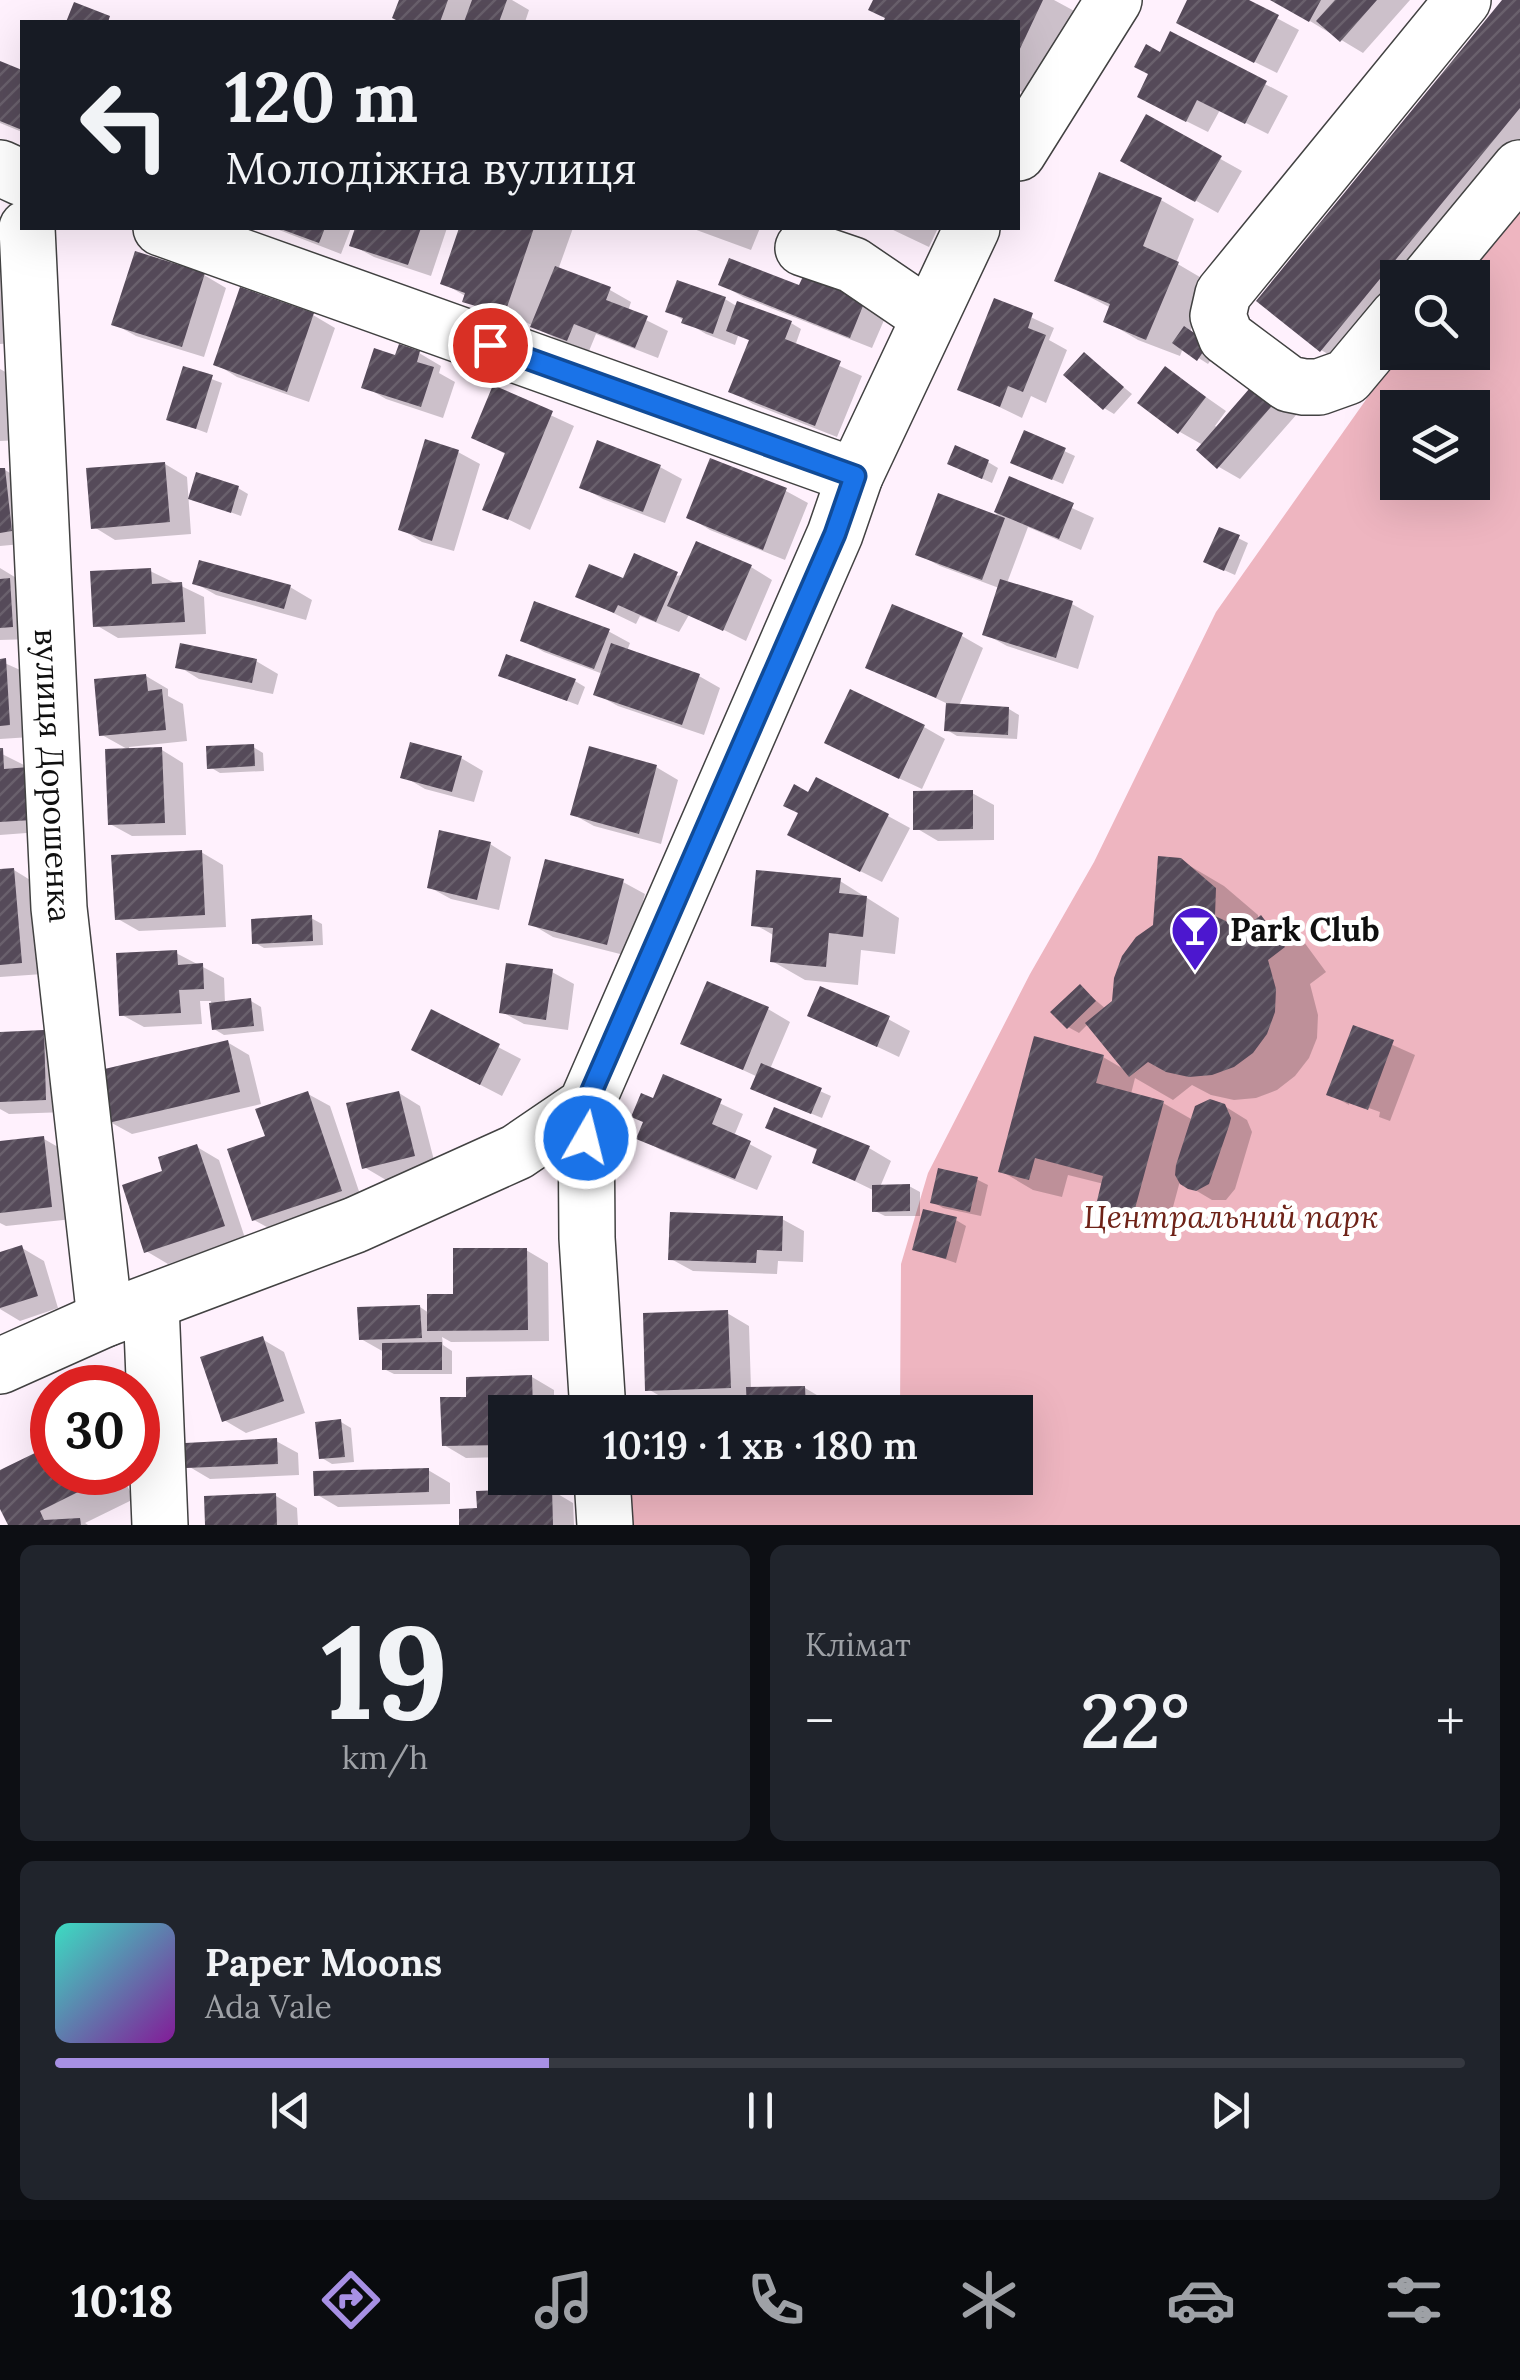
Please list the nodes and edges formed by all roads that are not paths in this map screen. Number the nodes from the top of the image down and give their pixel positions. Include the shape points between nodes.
1 (1114, 0) edge
2 (1464, 0) edge
3 (1020, 150) edge
4 (1520, 168) edge
5 (26, 230) edge
6 (168, 230) edge
7 (971, 230) edge
8 (802, 248) dead end
9 (1444, 260) edge
10 (928, 316) junction
11 (1380, 337) edge
12 (855, 476) junction
13 (586, 1104) junction
14 (128, 1312) junction
15 (0, 1366) edge
16 (597, 1395) edge
17 (603, 1495) edge
18 (160, 1525) edge
19 (605, 1525) edge

1 - 3 street
2 - 11 street via 1223,294 1218,316 1226,337 1289,384 1304,387 1347,376
4 - 9 street
5 - 14 street, вулиця Дорошенка via 60,908
6 - 12 street
7 - 10 street
8 - 10 street via 853,264
10 - 12 street
12 - 13 street
13 - 14 street via 517,1152 355,1225
13 - 16 street
14 - 15 street
14 - 18 street, вулиця Дорошенка
17 - 19 street

